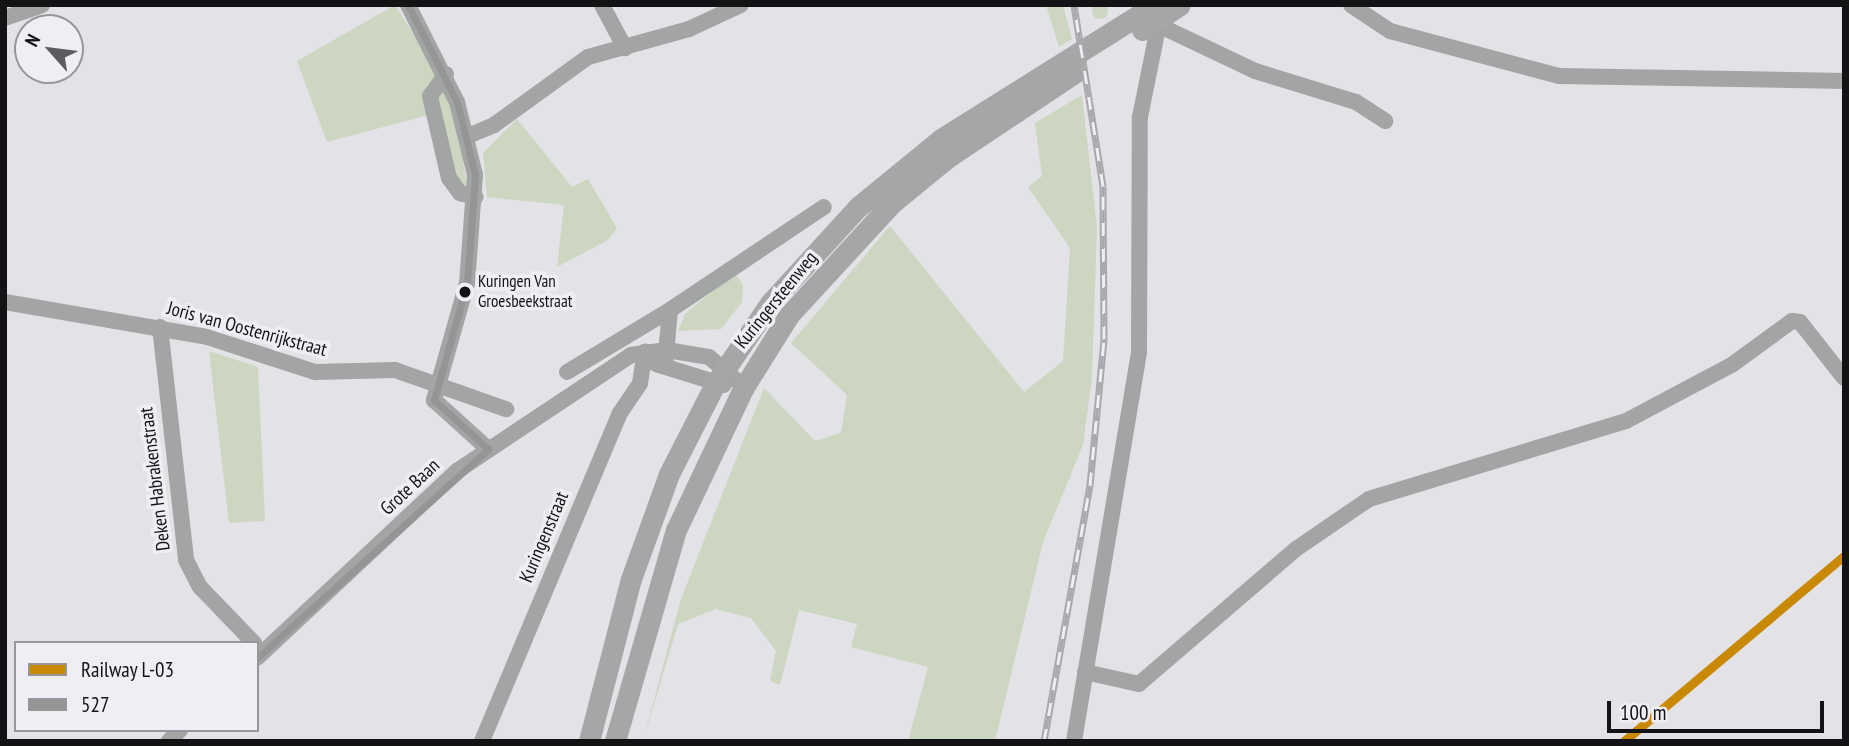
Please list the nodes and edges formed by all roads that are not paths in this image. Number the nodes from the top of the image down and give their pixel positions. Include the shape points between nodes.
1 (42, 5) edge
2 (408, 5) edge
3 (602, 5) edge
4 (741, 5) edge
5 (1180, 5) edge
6 (1351, 5) edge
7 (1152, 13) edge
8 (5, 19) edge
9 (625, 48) junction
10 (446, 74) junction
11 (1844, 81) edge
12 (1385, 121) dead end
13 (468, 136) junction
14 (476, 197) junction
15 (824, 207) dead end
16 (5, 302) edge
17 (670, 310) junction
18 (160, 327) junction
19 (645, 357) junction
20 (666, 358) junction
21 (567, 372) dead end
22 (719, 377) junction
23 (1844, 378) edge
24 (435, 383) junction
25 (744, 387) junction
26 (506, 409) dead end
27 (488, 449) junction
28 (250, 641) edge
29 (259, 649) edge
30 (1085, 672) junction
31 (482, 741) edge
32 (589, 741) edge
33 (615, 741) edge
34 (1074, 741) edge

1 - 8 street
2 - 10 street
3 - 9 street
4 - 9 street
5 - 7 main road, Kuringersteenweg
6 - 11 street via 1390,31 1559,76
7 - 12 street via 1255,71 1356,102
7 - 22 main road, Kuringersteenweg via 941,139 858,207 771,302
7 - 25 main road, Kuringersteenweg via 947,158 891,204 789,314
7 - 30 street via 1156,55 1140,117 1139,352
9 - 13 street via 562,71 494,125
10 - 13 street
10 - 14 street via 430,96 449,178 460,193
13 - 14 street
14 - 24 street via 467,283
15 - 17 street
16 - 18 street, Joris van Oostenrijkstraat
17 - 20 street
17 - 21 street
18 - 24 street, Joris van Oostenrijkstraat via 315,372 376,368
18 - 28 street, Deken Habrakenstraat via 186,560 201,587
19 - 20 street
19 - 27 street, Grote Baan via 608,368
19 - 31 street, Kuringenstraat
20 - 22 street via 709,357
22 - 25 street
22 - 32 main road, Kuringersteenweg via 647,531
23 - 30 street via 1800,322 1792,321 1733,364 1626,421 1369,499 1296,549 1139,684
24 - 26 street, Joris van Oostenrijkstraat
24 - 27 street via 436,404
25 - 33 main road, Kuringersteenweg via 676,530
27 - 29 street, Grote Baan
30 - 34 street

